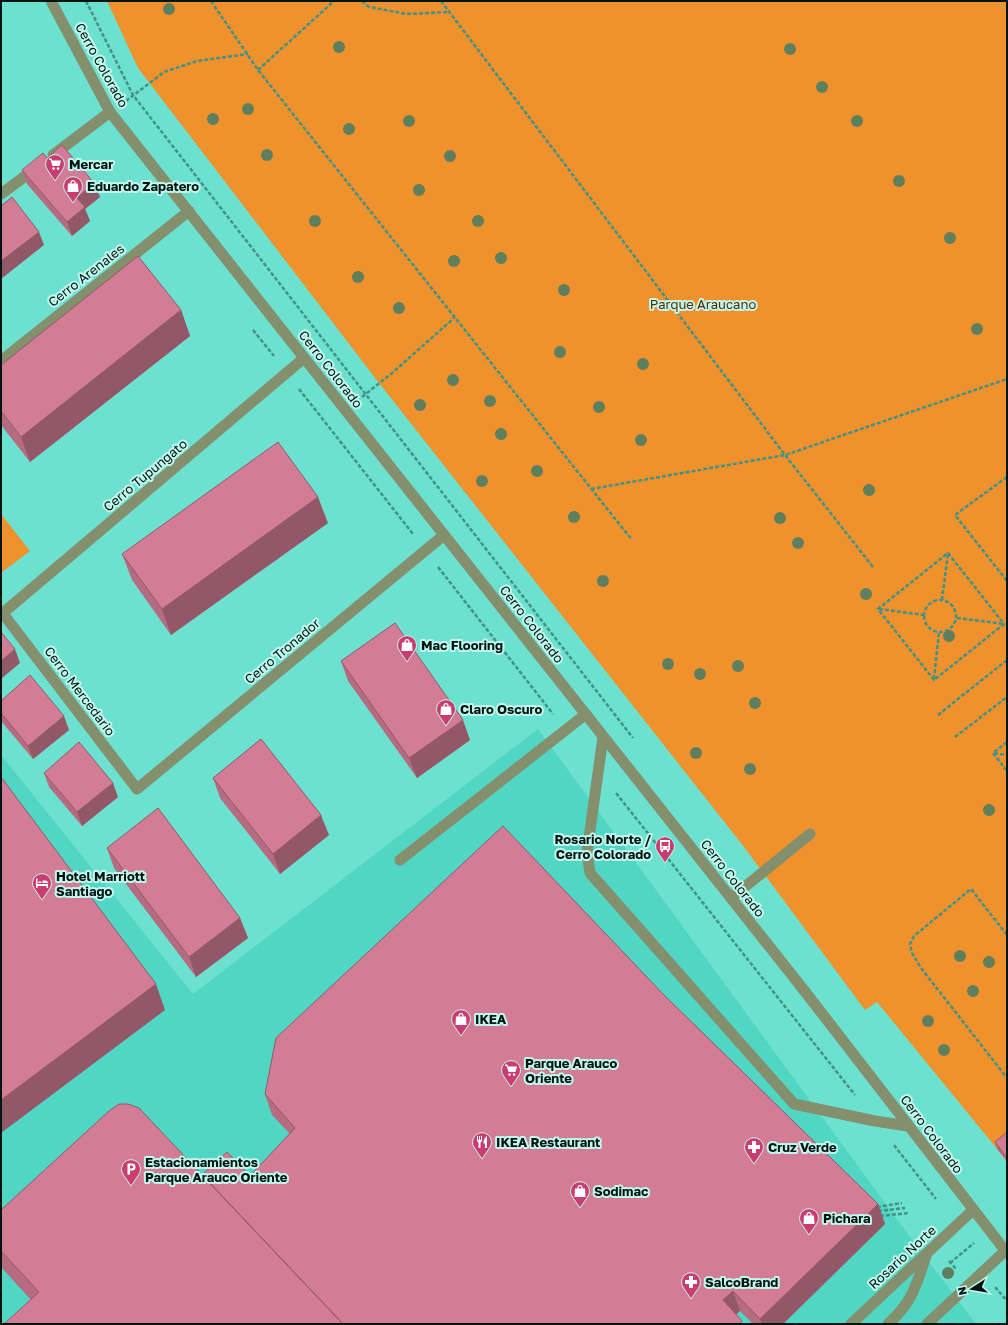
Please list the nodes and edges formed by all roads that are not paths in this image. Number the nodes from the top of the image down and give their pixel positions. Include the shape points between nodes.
1 (51, 1) edge
2 (110, 112) junction
3 (1, 194) edge
4 (189, 211) junction
5 (304, 358) junction
6 (1, 360) edge
7 (444, 535) junction
8 (2, 612) edge
9 (586, 714) junction
10 (603, 737) junction
11 (137, 789) joint
12 (810, 834) dead end
13 (400, 860) dead end
14 (731, 898) junction
15 (908, 1126) junction
16 (973, 1210) junction
17 (931, 1249) junction
18 (1006, 1252) edge
19 (851, 1324) edge
20 (888, 1324) edge
21 (928, 1324) edge

1 - 2 street, Cerro Colorado
2 - 3 street
2 - 4 street, Cerro Colorado
4 - 5 street, Cerro Colorado
4 - 6 street, Cerro Arenales
5 - 7 street, Cerro Colorado
5 - 8 street, Cerro Tupungato
7 - 9 street, Cerro Colorado
7 - 11 street, Cerro Tronador
8 - 11 street, Cerro Mercedario
9 - 10 street, Cerro Colorado
9 - 13 street
10 - 14 street, Cerro Colorado
10 - 15 street via 587,852 590,873 794,1104
12 - 14 street
14 - 15 street, Cerro Colorado
15 - 16 street, Cerro Colorado
16 - 17 street, Rosario Norte
16 - 18 street, Cerro Colorado
17 - 19 street, Rosario Norte
17 - 20 street via 907,1304
18 - 21 street

